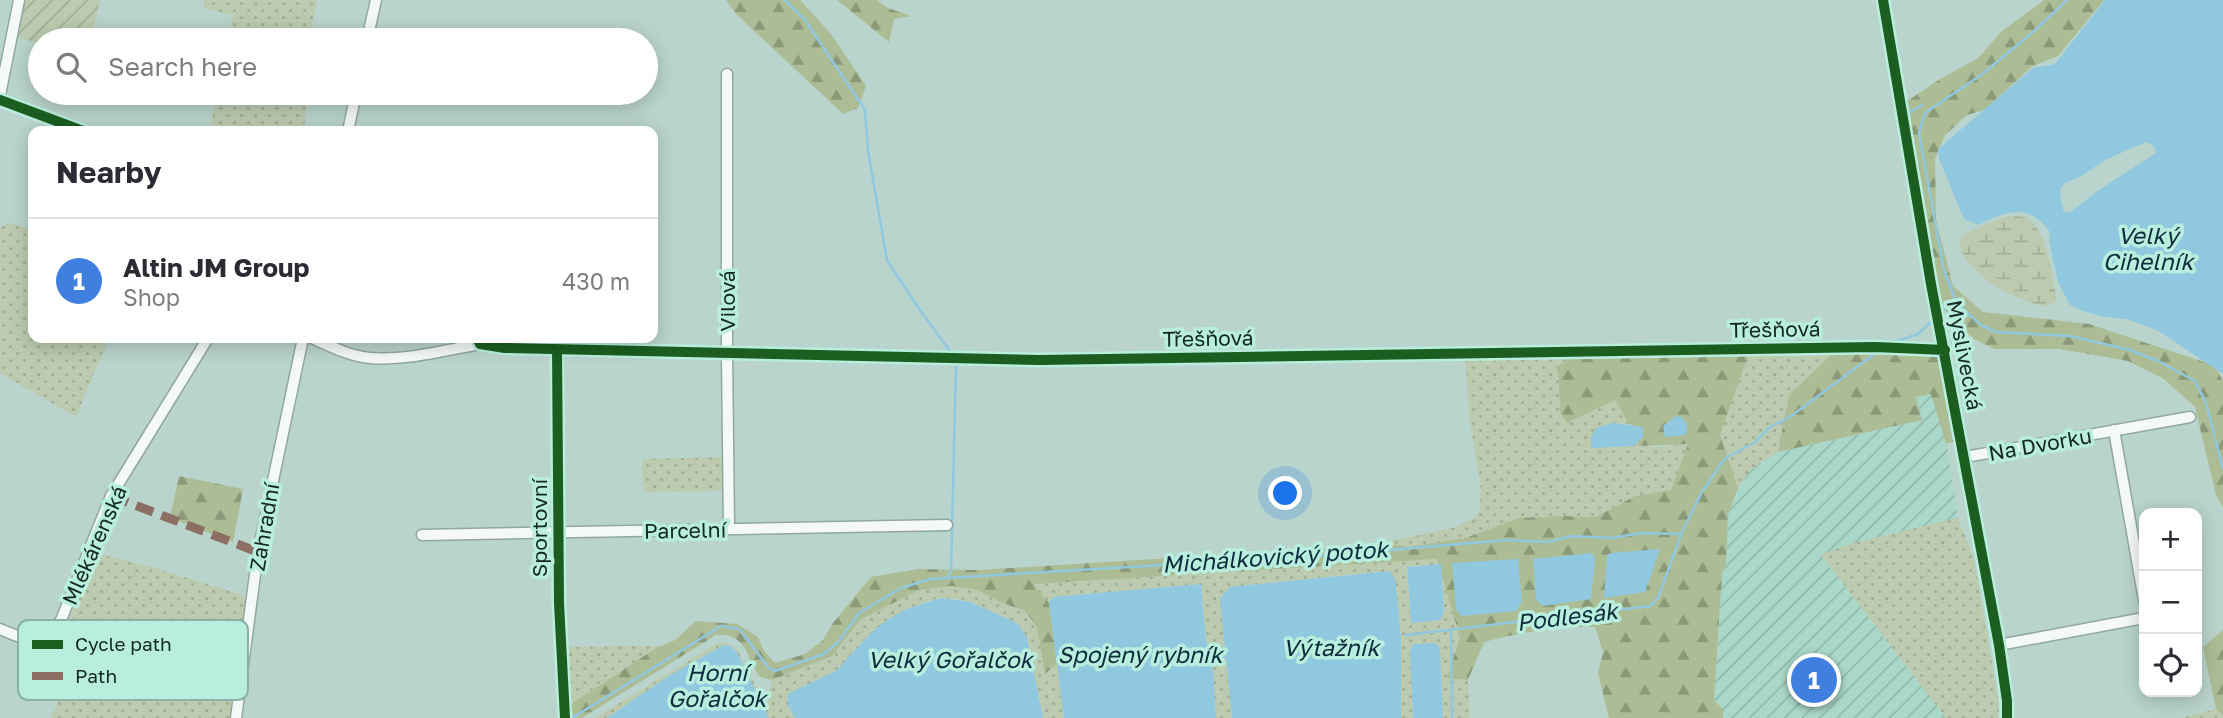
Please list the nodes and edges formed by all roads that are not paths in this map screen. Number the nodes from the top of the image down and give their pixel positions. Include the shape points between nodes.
1 (19, 0) edge
2 (376, 0) edge
3 (1883, 0) edge
4 (370, 28) edge
5 (727, 74) dead end
6 (0, 97) edge
7 (353, 105) edge
8 (71, 126) edge
9 (349, 126) edge
10 (205, 343) edge
11 (302, 343) edge
12 (324, 343) edge
13 (468, 343) edge
14 (486, 343) edge
15 (558, 343) edge
16 (557, 350) junction
17 (1945, 350) junction
18 (726, 354) junction
19 (2190, 416) dead end
20 (2114, 430) junction
21 (1965, 457) junction
22 (947, 525) dead end
23 (729, 529) junction
24 (559, 532) junction
25 (422, 535) dead end
26 (2139, 572) edge
27 (2139, 619) edge
28 (61, 620) edge
29 (248, 627) edge
30 (0, 629) edge
31 (18, 636) edge
32 (1999, 645) junction
33 (238, 700) edge
34 (565, 717) edge
35 (236, 718) edge
36 (2007, 718) edge

1 - 6 street
2 - 4 street
3 - 17 street, Myslivecká
5 - 18 street, Vilová
6 - 8 street
7 - 9 street
10 - 28 street, Mlékárenská via 111,496
11 - 29 street, Zahradní via 258,552
12 - 13 street via 371,358
14 - 16 street, Třešňová
15 - 16 street, Sportovní
16 - 18 street, Třešňová
16 - 24 street, Sportovní
17 - 18 street, Třešňová via 1875,346 1039,360
17 - 21 street, Myslivecká
18 - 23 street, Vilová
19 - 20 street, Na Dvorku
20 - 21 street, Na Dvorku
20 - 26 street, Na Dvorku
21 - 32 street, Myslivecká
22 - 23 street, Parcelní
23 - 24 street, Parcelní
24 - 25 street, Parcelní
24 - 34 street, Sportovní
27 - 32 street
30 - 31 street, Mlékárenská
32 - 36 street, Myslivecká
33 - 35 street, Zahradní

